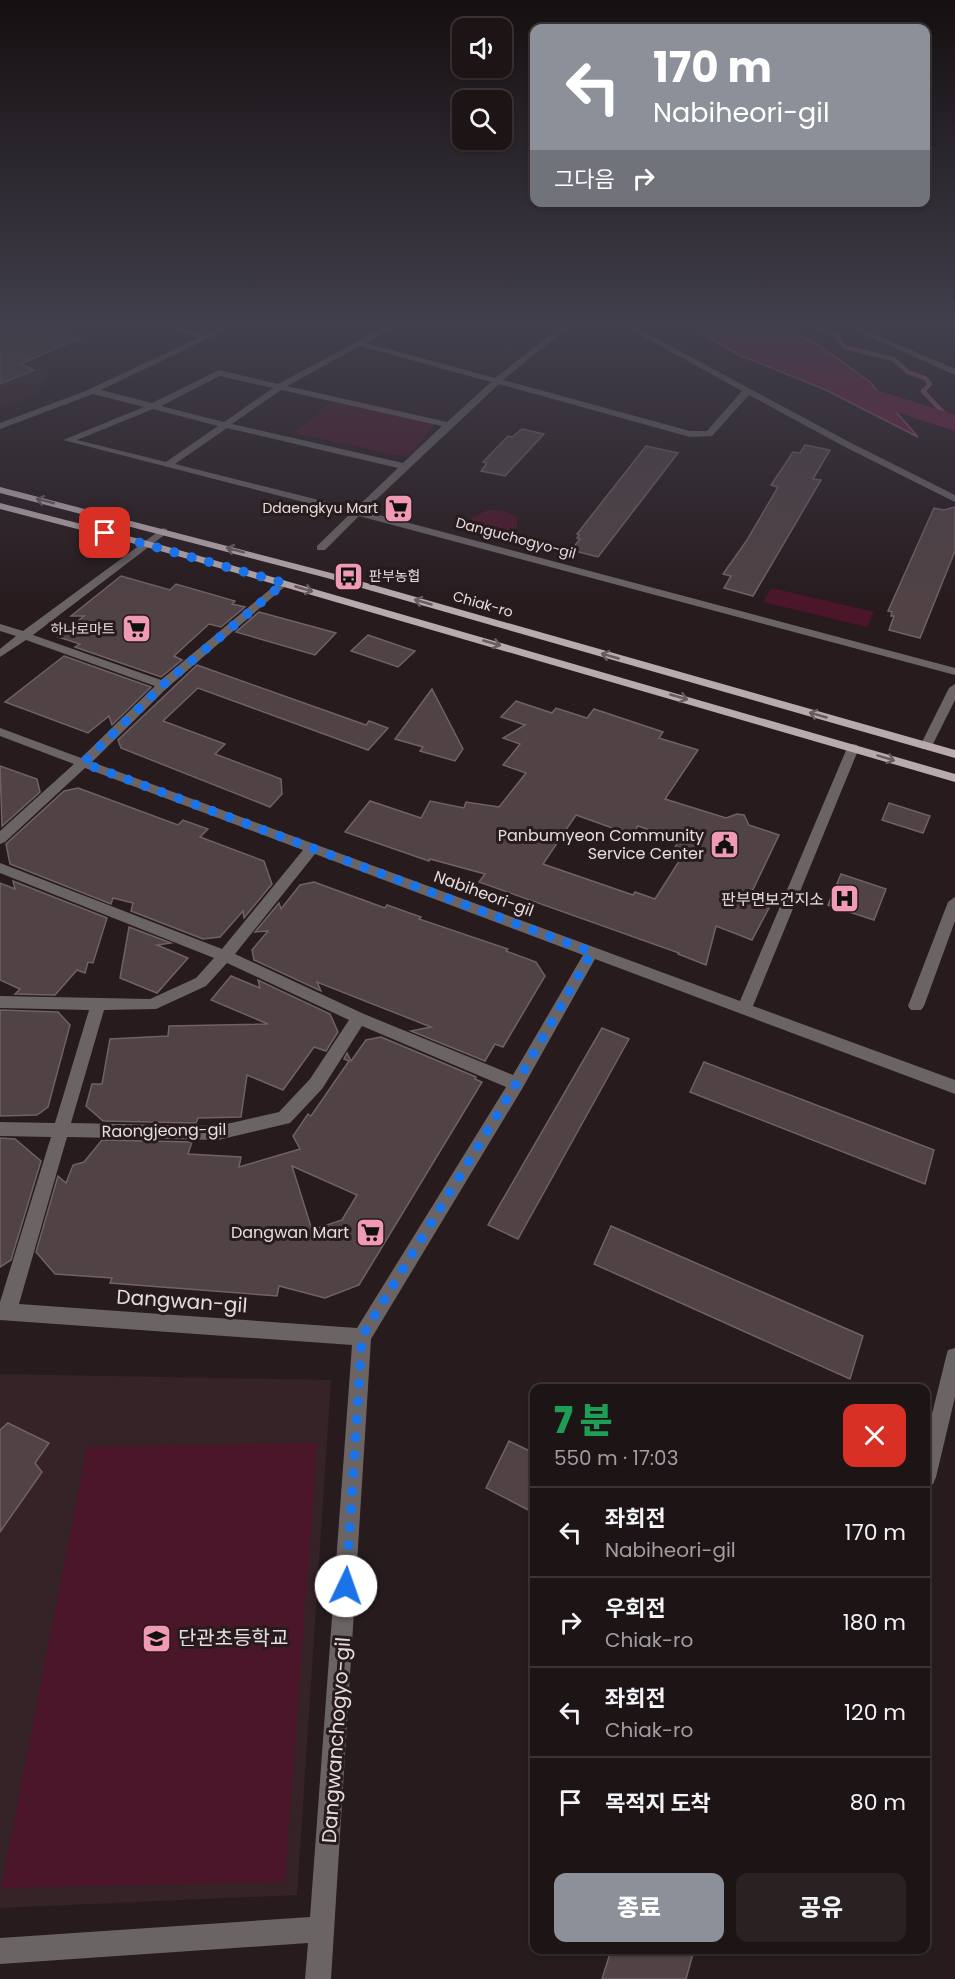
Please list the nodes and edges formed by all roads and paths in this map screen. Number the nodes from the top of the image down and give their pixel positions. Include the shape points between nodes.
1 (20, 419) edge
2 (30, 419) edge
3 (120, 419) edge
4 (202, 419) edge
5 (234, 419) edge
6 (425, 419) edge
7 (456, 419) edge
8 (636, 419) edge
9 (722, 419) edge
10 (803, 419) edge
11 (226, 425) junction
12 (450, 425) junction
13 (0, 426) edge
14 (0, 435) edge
15 (168, 465) junction
16 (404, 466) junction
17 (0, 490) edge
18 (955, 500) edge
19 (0, 506) edge
20 (358, 512) junction
21 (163, 531) junction
22 (147, 544) junction
23 (321, 548) dead end
24 (284, 583) junction
25 (0, 627) edge
26 (25, 636) junction
27 (0, 654) edge
28 (955, 672) edge
29 (163, 685) junction
30 (955, 688) edge
31 (0, 732) edge
32 (926, 746) junction
33 (853, 748) junction
34 (955, 754) edge
35 (83, 763) junction
36 (955, 778) edge
37 (0, 839) edge
38 (312, 848) junction
39 (0, 868) edge
40 (955, 902) edge
41 (592, 952) junction
42 (225, 956) junction
43 (0, 1002) edge
44 (98, 1004) junction
45 (915, 1006) dead end
46 (744, 1009) junction
47 (360, 1018) junction
48 (516, 1084) junction
49 (955, 1087) edge
50 (0, 1129) edge
51 (62, 1130) junction
52 (4, 1311) edge
53 (362, 1336) junction
54 (955, 1358) edge
55 (930, 1461) edge
56 (322, 1929) junction
57 (0, 1951) edge
58 (318, 1979) edge

1 - 13 street
2 - 14 street
3 - 15 street, Danguchogyo-gil via 68,440
4 - 11 street
5 - 11 street
6 - 12 street
7 - 12 street
8 - 9 street via 690,434 709,434
10 - 18 street
11 - 15 street
11 - 16 street
12 - 16 street
15 - 20 street, Danguchogyo-gil
16 - 20 street
21 -> 17 main road, Chiak-ro
19 - 22 main road
20 - 23 street
20 - 28 street, Danguchogyo-gil
21 - 22 street
32 -> 21 main road, Chiak-ro
22 - 24 main road
22 - 26 street
24 - 29 street
24 -> 33 main road
25 - 26 street
26 - 27 street
26 - 29 street
29 - 35 street
30 - 32 street
31 - 35 street, Nabiheori-gil
32 - 34 main road, Chiak-ro
33 -> 36 main road
33 - 46 street
35 - 37 street
35 - 38 street, Nabiheori-gil
38 - 41 street, Nabiheori-gil
38 - 42 street
39 - 42 street
40 - 45 street
41 - 46 street, Nabiheori-gil
41 - 48 street, Dangwanchogyo-gil
42 - 44 street via 201,982 151,1005
42 - 47 street
43 - 44 street
44 - 51 street
46 - 49 street, Nabiheori-gil
47 - 48 street
47 - 51 street, Raongjeong-gil via 316,1084 284,1118 218,1133
48 - 53 street, Dangwanchogyo-gil
50 - 51 street, Raongjeong-gil
51 - 52 street
52 - 53 street, Dangwan-gil
53 - 56 street, Dangwanchogyo-gil
54 - 55 street
56 - 57 street
56 - 58 street, Dangwanchogyo-gil

